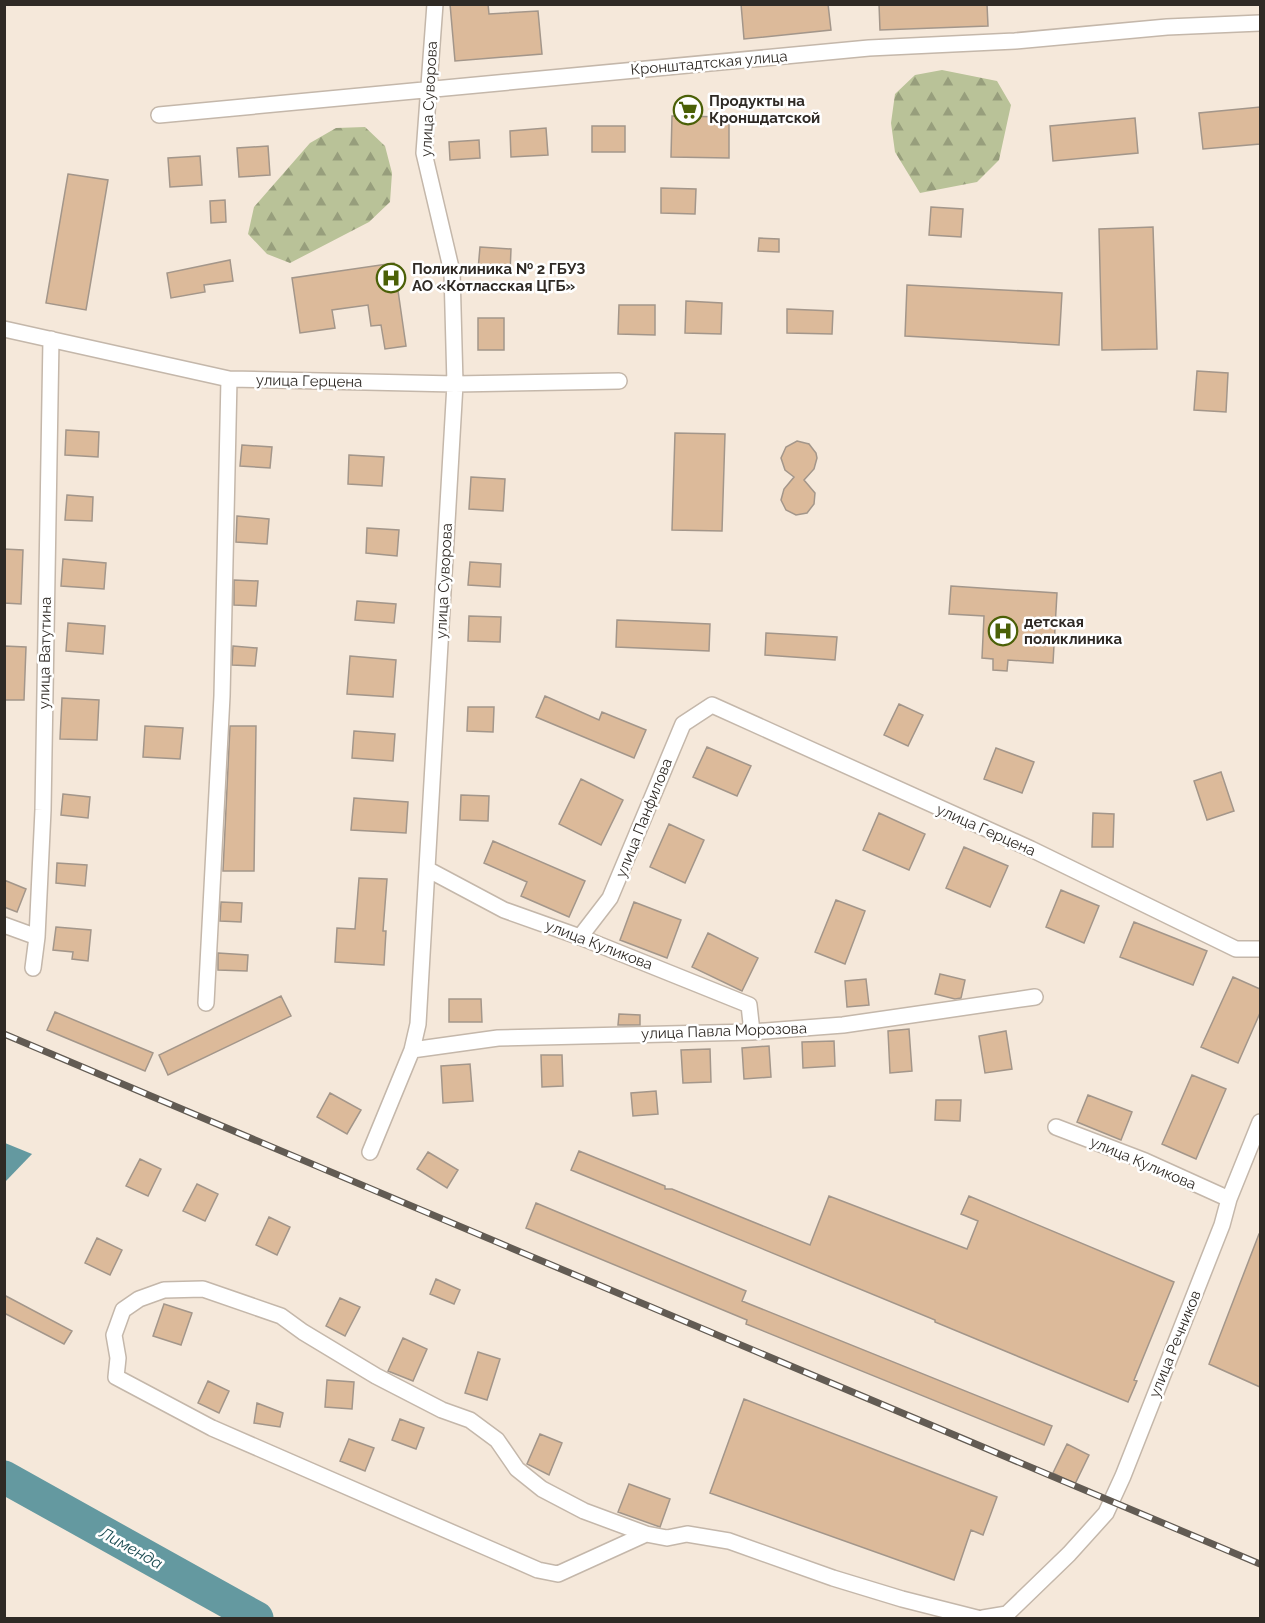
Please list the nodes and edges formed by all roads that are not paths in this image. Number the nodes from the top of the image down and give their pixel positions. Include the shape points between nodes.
1 (435, 4) edge
2 (1260, 23) edge
3 (428, 90) junction
4 (159, 115) dead end
5 (4, 329) edge
6 (51, 339) junction
7 (229, 379) junction
8 (619, 381) dead end
9 (455, 384) junction
10 (712, 705) joint
11 (427, 869) junction
12 (4, 925) edge
13 (580, 937) junction
14 (37, 938) junction
15 (1260, 949) edge
16 (33, 968) dead end
17 (1035, 997) dead end
18 (206, 1003) dead end
19 (752, 1032) junction
20 (412, 1050) junction
21 (1260, 1122) edge
22 (1056, 1127) dead end
23 (370, 1152) dead end
24 (1229, 1198) junction
25 (646, 1534) junction
26 (977, 1618) edge
27 (983, 1618) edge

1 - 3 street, улица Суворова
2 - 3 street, Кронштадтская улица via 869,48
3 - 4 street, Кронштадтская улица
3 - 9 street, улица Суворова via 424,153 452,272
5 - 6 street, улица Герцена
6 - 7 street, улица Герцена
6 - 14 street, улица Ватутина via 43,810
7 - 9 street, улица Герцена
7 - 18 street via 222,696
8 - 9 street, улица Герцена
9 - 11 street, улица Суворова
10 - 13 street, улица Панфилова via 683,724 610,898
10 - 15 street, улица Герцена via 1031,849 1236,949
11 - 13 street, улица Куликова via 504,910
11 - 20 street, улица Суворова via 418,1024
12 - 14 street
13 - 19 street, улица Куликова via 749,1005
14 - 16 street, улица Ватутина
17 - 19 street, улица Павла Морозова via 843,1025
19 - 20 street, улица Павла Морозова via 498,1038
20 - 23 street, улица Суворова
21 - 24 street, улица Речников
22 - 24 street, улица Куликова
24 - 27 street, улица Речников via 1222,1225 1112,1501 1100,1521 1007,1614
25 - 25 street via 558,1574 538,1570 381,1503 212,1428 116,1377 114,1335 123,1310 164,1290 203,1288 281,1316 376,1376 470,1420 497,1440 517,1469 542,1489 584,1511
25 - 26 street via 667,1538 687,1534 729,1541 863,1587

